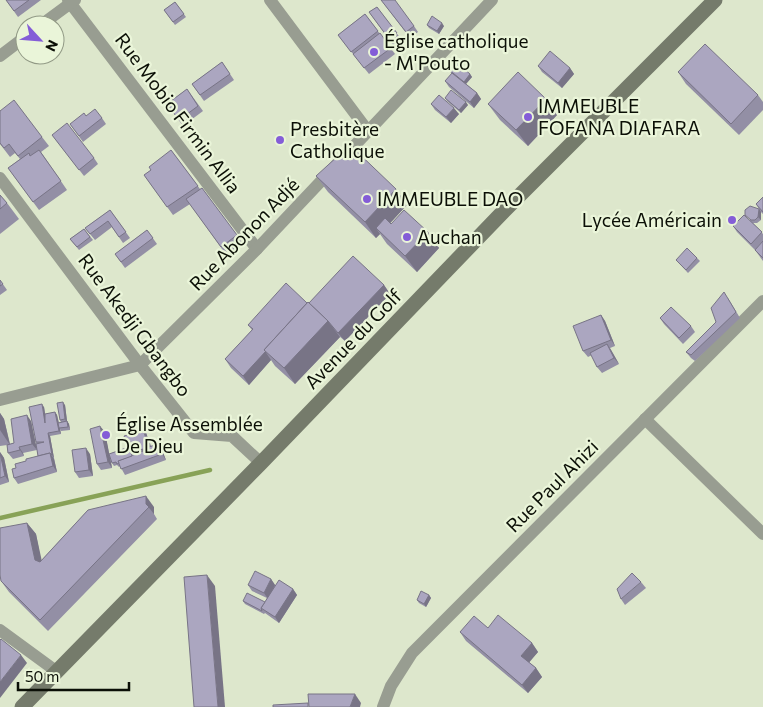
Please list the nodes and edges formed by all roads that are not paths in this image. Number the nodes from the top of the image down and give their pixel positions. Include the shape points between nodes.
1 (270, 0) edge
2 (492, 0) edge
3 (715, 0) edge
4 (71, 1) edge
5 (54, 15) edge
6 (15, 45) edge
7 (0, 56) edge
8 (368, 131) junction
9 (0, 178) edge
10 (257, 249) junction
11 (763, 301) edge
12 (140, 365) junction
13 (0, 400) edge
14 (645, 419) junction
15 (262, 463) junction
16 (763, 534) edge
17 (0, 630) edge
18 (56, 671) junction
19 (27, 705) edge
20 (383, 707) edge

1 - 8 street
2 - 8 street, Rue Abonon Adjé
3 - 15 main road, Avenue du Golf via 500,216
4 - 5 street
4 - 10 street, Rue Mobio Firmin Allia
6 - 7 street
8 - 10 street, Rue Abonon Adjé
9 - 12 street, Rue Akedji Gbangbo
10 - 12 street, Rue Abonon Adjé
11 - 14 street, Rue Paul Ahizi
12 - 13 street
12 - 15 street, Rue Akedji Gbangbo via 194,433 232,436
14 - 16 street
14 - 20 street, Rue Paul Ahizi via 412,653 390,686
15 - 18 main road, Avenue du Golf
17 - 18 street
18 - 19 main road, Avenue du Golf

